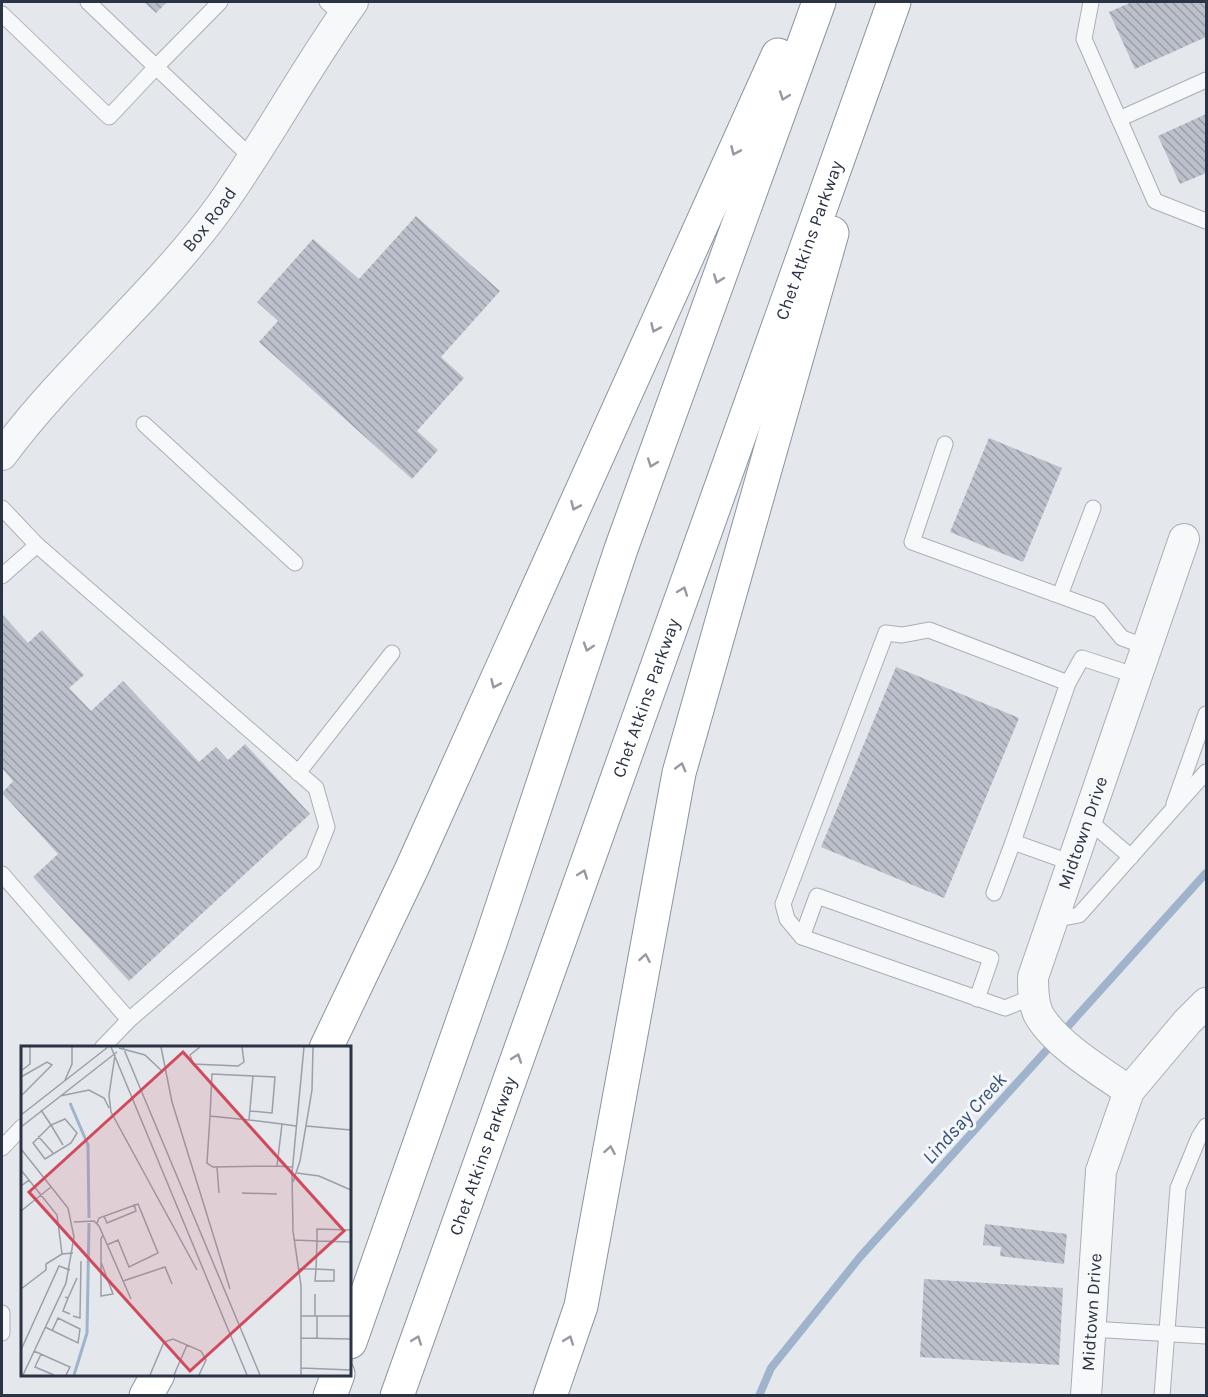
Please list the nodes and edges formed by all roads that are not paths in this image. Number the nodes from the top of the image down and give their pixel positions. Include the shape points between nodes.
1 (88, 2) edge
2 (220, 2) edge
3 (802, 2) edge
4 (819, 2) edge
5 (896, 2) edge
6 (1091, 2) edge
7 (341, 6) edge
8 (2, 14) edge
9 (156, 68) junction
10 (1206, 80) edge
11 (1119, 119) junction
12 (251, 157) junction
13 (1206, 220) edge
14 (32, 413) junction
15 (144, 424) dead end
16 (2, 425) edge
17 (945, 444) dead end
18 (2, 455) edge
19 (2, 508) edge
20 (1093, 508) dead end
21 (1184, 540) dead end
22 (37, 545) junction
23 (295, 563) dead end
24 (2, 576) edge
25 (1060, 595) junction
26 (1147, 647) junction
27 (392, 653) dead end
28 (1137, 676) junction
29 (1068, 683) junction
30 (1206, 714) edge
31 (1206, 772) edge
32 (298, 773) junction
33 (1171, 812) junction
34 (1088, 820) junction
35 (1013, 842) junction
36 (1131, 856) junction
37 (1072, 863) junction
38 (2, 874) edge
39 (994, 893) dead end
40 (1053, 920) junction
41 (802, 937) junction
42 (1033, 998) junction
43 (977, 999) junction
44 (1206, 1003) edge
45 (129, 1020) junction
46 (103, 1046) edge
47 (326, 1046) edge
48 (1129, 1091) junction
49 (1206, 1126) edge
50 (21, 1128) edge
51 (2, 1148) edge
52 (2, 1313) edge
53 (1091, 1329) junction
54 (2, 1333) edge
55 (1166, 1334) junction
56 (1206, 1336) edge
57 (351, 1338) edge
58 (157, 1376) edge
59 (170, 1376) edge
60 (337, 1376) edge
61 (146, 1395) edge
62 (163, 1395) edge
63 (330, 1395) edge
64 (397, 1395) edge
65 (550, 1395) edge
66 (1086, 1395) edge
67 (1162, 1395) edge

1 - 9 lane
2 - 9 lane
3 -> 47 highway via 417,858
4 -> 57 highway via 621,549 490,943
64 -> 5 highway, Chet Atkins Parkway
65 -> 5 highway via 582,1306 679,774
6 - 11 lane via 1084,39
7 - 12 street, Box Road
8 - 9 lane via 109,117
9 - 12 lane
10 - 11 lane
11 - 13 lane via 1155,201
12 - 14 street, Box Road via 221,205 138,306
14 - 16 street, Box Road
14 - 18 street, Box Road
15 - 23 lane
17 - 25 lane via 912,542
19 - 22 lane
20 - 25 lane
21 - 26 street, Midtown Drive
22 - 24 lane
22 - 32 lane
25 - 26 lane via 1099,610 1122,638
26 - 28 street, Midtown Drive
27 - 32 lane
28 - 29 lane via 1082,658
28 - 34 street, Midtown Drive
29 - 35 lane
29 - 41 lane via 929,630 902,635 886,633 783,904 787,919
30 - 33 lane
31 - 33 lane
32 - 45 lane via 316,788 327,827 313,862
33 - 36 lane
34 - 36 lane
34 - 37 street, Midtown Drive
35 - 37 lane
35 - 39 lane
36 - 40 lane via 1079,915
37 - 40 street, Midtown Drive
38 - 45 lane
40 - 42 street, Midtown Drive via 1034,977
41 - 43 lane
41 - 43 lane via 817,896 991,958
42 - 43 lane via 1005,1008
42 - 48 street via 1040,1017 1059,1037
44 - 48 street, Midtown Drive
45 - 46 lane
48 - 53 street, Midtown Drive via 1101,1171
49 - 55 lane via 1178,1188
50 - 51 lane
52 - 54 lane
53 - 55 lane
53 - 66 street, Midtown Drive
55 - 56 lane
55 - 67 lane
58 - 61 highway
59 - 62 highway
60 - 63 highway

